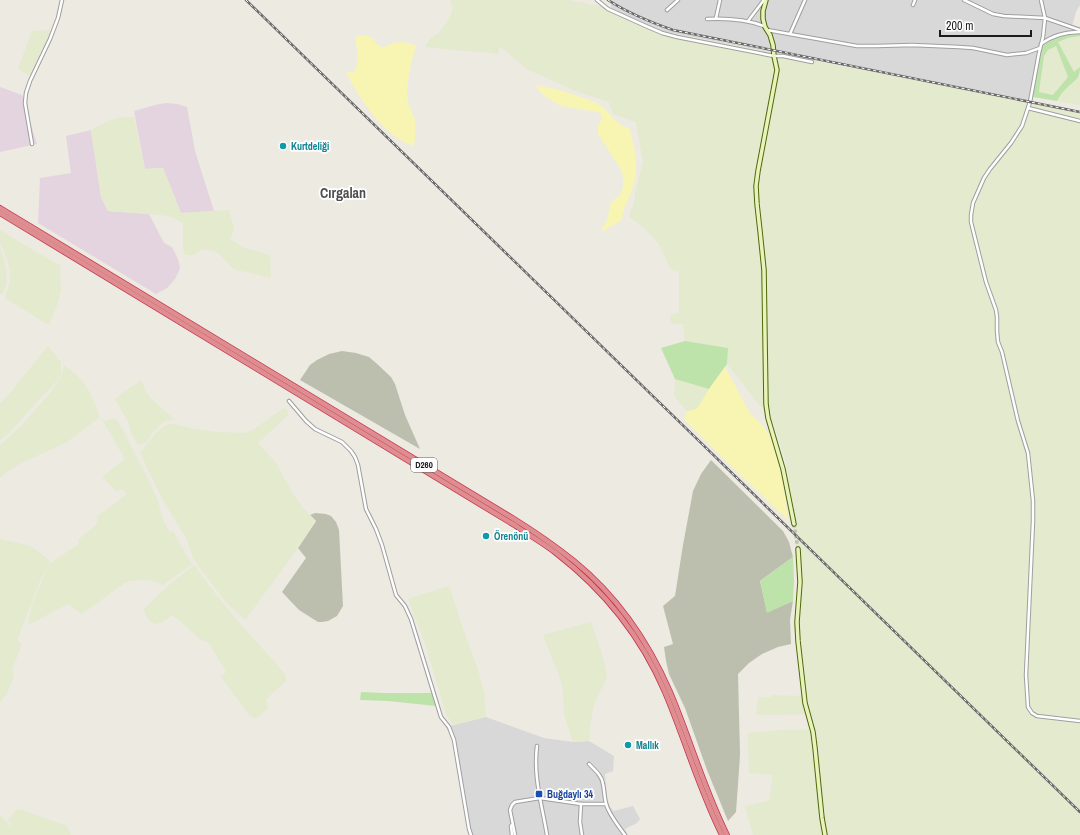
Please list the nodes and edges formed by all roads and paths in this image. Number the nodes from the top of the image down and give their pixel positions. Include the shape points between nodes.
1 (62, 0) edge
2 (597, 0) edge
3 (678, 0) edge
4 (720, 0) edge
5 (765, 0) edge
6 (805, 0) edge
7 (915, 0) edge
8 (965, 0) edge
9 (1041, 0) edge
10 (913, 5) dead end
11 (667, 10) dead end
12 (716, 18) junction
13 (1045, 18) junction
14 (707, 19) dead end
15 (748, 21) junction
16 (766, 28) junction
17 (1080, 31) edge
18 (790, 34) junction
19 (1040, 46) junction
20 (774, 56) junction
21 (812, 62) dead end
22 (1028, 108) junction
23 (1080, 121) edge
24 (32, 144) dead end
25 (0, 208) edge
26 (0, 213) edge
27 (289, 401) dead end
28 (794, 524) tunnel mouth
29 (798, 549) tunnel mouth
30 (1080, 721) edge
31 (536, 746) dead end
32 (589, 764) dead end
33 (540, 798) junction
34 (581, 804) junction
35 (606, 804) junction
36 (471, 835) edge
37 (513, 835) edge
38 (547, 835) edge
39 (582, 835) edge
40 (625, 835) edge
41 (722, 835) edge
42 (727, 835) edge
43 (825, 835) edge

1 - 24 street via 50,39 26,93 25,103
2 - 20 street via 608,9 662,33
3 - 11 street
4 - 12 street
5 - 15 street
5 - 16 street via 763,16
6 - 18 street
7 - 10 street
8 - 13 street via 993,14
9 - 13 street
12 - 14 street
12 - 15 street
13 - 17 street
13 - 19 street
15 - 16 street
16 - 18 street
16 - 20 street via 772,41
17 - 19 street via 1056,36
18 - 19 street via 857,46 959,47 1007,55 1021,54
19 - 22 street
20 - 21 street
20 - 28 street via 777,70 758,171 756,195 764,270 766,404
22 - 23 street
22 - 30 street via 1022,126 982,181 973,203 971,222 996,310 997,338 1028,453 1033,521 1026,674 1028,707 1037,716
25 - 42 highway, D260 via 514,520 549,542 581,567 622,610 651,653 670,690
26 - 41 highway, D260 via 516,526 575,568 617,611 648,657
27 - 36 street via 315,429 346,445 357,461 366,509 382,545 396,595 411,619 441,717 455,744
29 - 43 street via 798,640 805,703 813,732
31 - 33 street via 536,773
32 - 35 street via 602,781
33 - 34 street
33 - 37 street via 512,804 510,809
33 - 38 street
34 - 35 street
34 - 39 street
35 - 40 street

